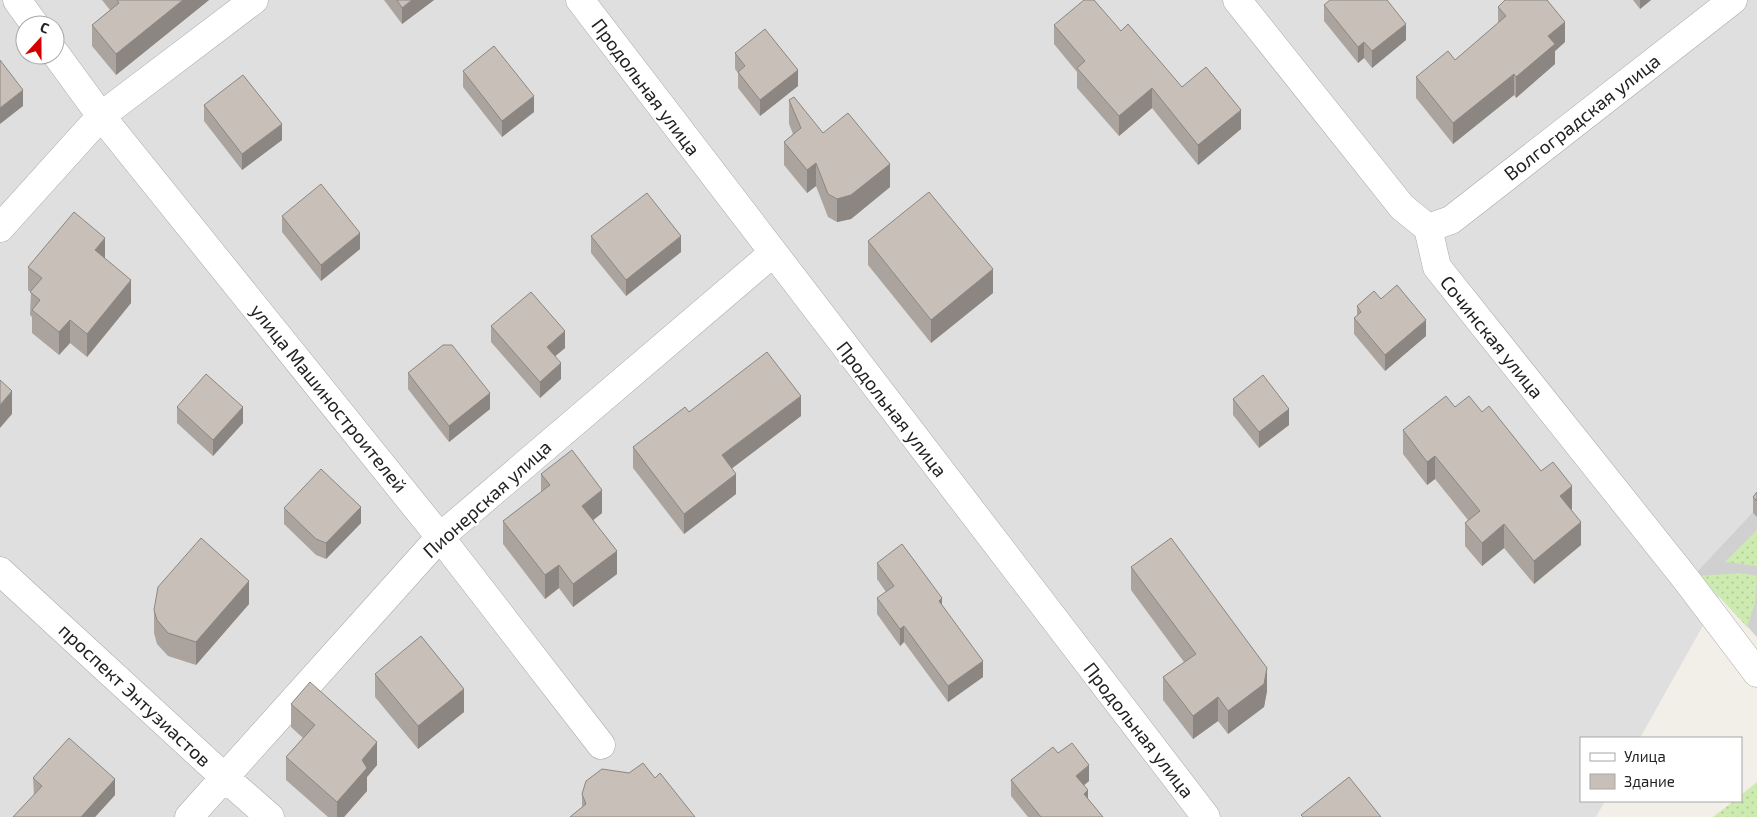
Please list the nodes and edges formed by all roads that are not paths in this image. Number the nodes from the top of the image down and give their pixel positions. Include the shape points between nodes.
1 (17, 0) edge
2 (254, 0) edge
3 (580, 0) edge
4 (1237, 0) edge
5 (1733, 0) edge
6 (28, 15) edge
7 (64, 65) edge
8 (101, 116) junction
9 (0, 228) edge
10 (1428, 228) junction
11 (772, 253) junction
12 (440, 537) junction
13 (0, 571) edge
14 (1757, 672) edge
15 (601, 745) dead end
16 (224, 777) junction
17 (189, 817) edge
18 (270, 817) edge
19 (1206, 817) edge

1 - 6 street
2 - 8 street
3 - 11 street, Продольная улица
4 - 10 street via 1402,207
5 - 10 street, Волгоградская улица via 1451,220
7 - 8 street, улица Машиностроителей
8 - 9 street
8 - 12 street, улица Машиностроителей
10 - 14 street, Сочинская улица via 1437,268
11 - 12 street, Пионерская улица
11 - 19 street, Продольная улица
12 - 15 street, улица Машиностроителей
12 - 16 street, Пионерская улица
13 - 16 street, проспект Энтузиастов
16 - 17 street, Пионерская улица
16 - 18 street, проспект Энтузиастов

